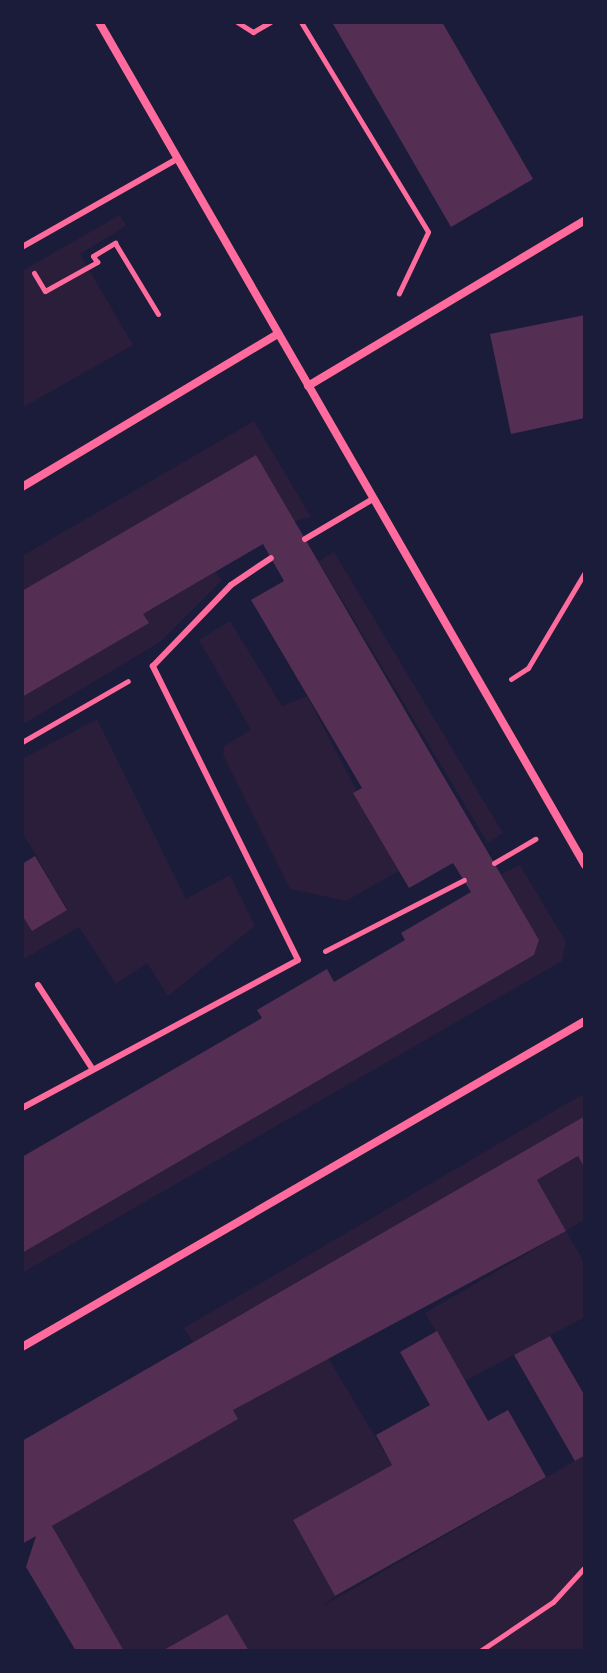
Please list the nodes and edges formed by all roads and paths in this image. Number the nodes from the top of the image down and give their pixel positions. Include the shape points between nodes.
1 (99, 22) edge
2 (237, 22) edge
3 (270, 22) edge
4 (301, 22) edge
5 (177, 159) junction
6 (585, 220) edge
7 (22, 247) edge
8 (30, 264) dead end
9 (399, 293) dead end
10 (158, 314) dead end
11 (278, 334) junction
12 (308, 386) junction
13 (22, 487) edge
14 (373, 499) junction
15 (305, 539) dead end
16 (271, 558) dead end
17 (585, 572) edge
18 (153, 666) junction
19 (486, 694) junction
20 (22, 742) edge
21 (561, 825) junction
22 (494, 863) dead end
23 (585, 865) edge
24 (464, 880) dead end
25 (298, 960) junction
26 (38, 985) dead end
27 (585, 1021) edge
28 (92, 1068) junction
29 (22, 1108) edge
30 (22, 1347) edge
31 (585, 1567) edge
32 (583, 1576) edge
33 (480, 1651) edge

1 - 5 street
2 - 3 path via 253,32
4 - 9 path via 428,232
5 - 7 lane
5 - 11 street
6 - 12 street
8 - 10 path via 45,291 97,262 93,256 115,243
11 - 12 street
11 - 13 street
12 - 14 street
14 - 15 lane
14 - 19 street
16 - 18 lane via 231,585
17 - 19 path via 528,668
18 - 20 path
18 - 25 lane
19 - 21 street
21 - 22 path
21 - 23 street
24 - 25 path via 363,937
25 - 28 lane
26 - 28 lane
27 - 30 street
28 - 29 lane
31 - 32 path
32 - 33 path

